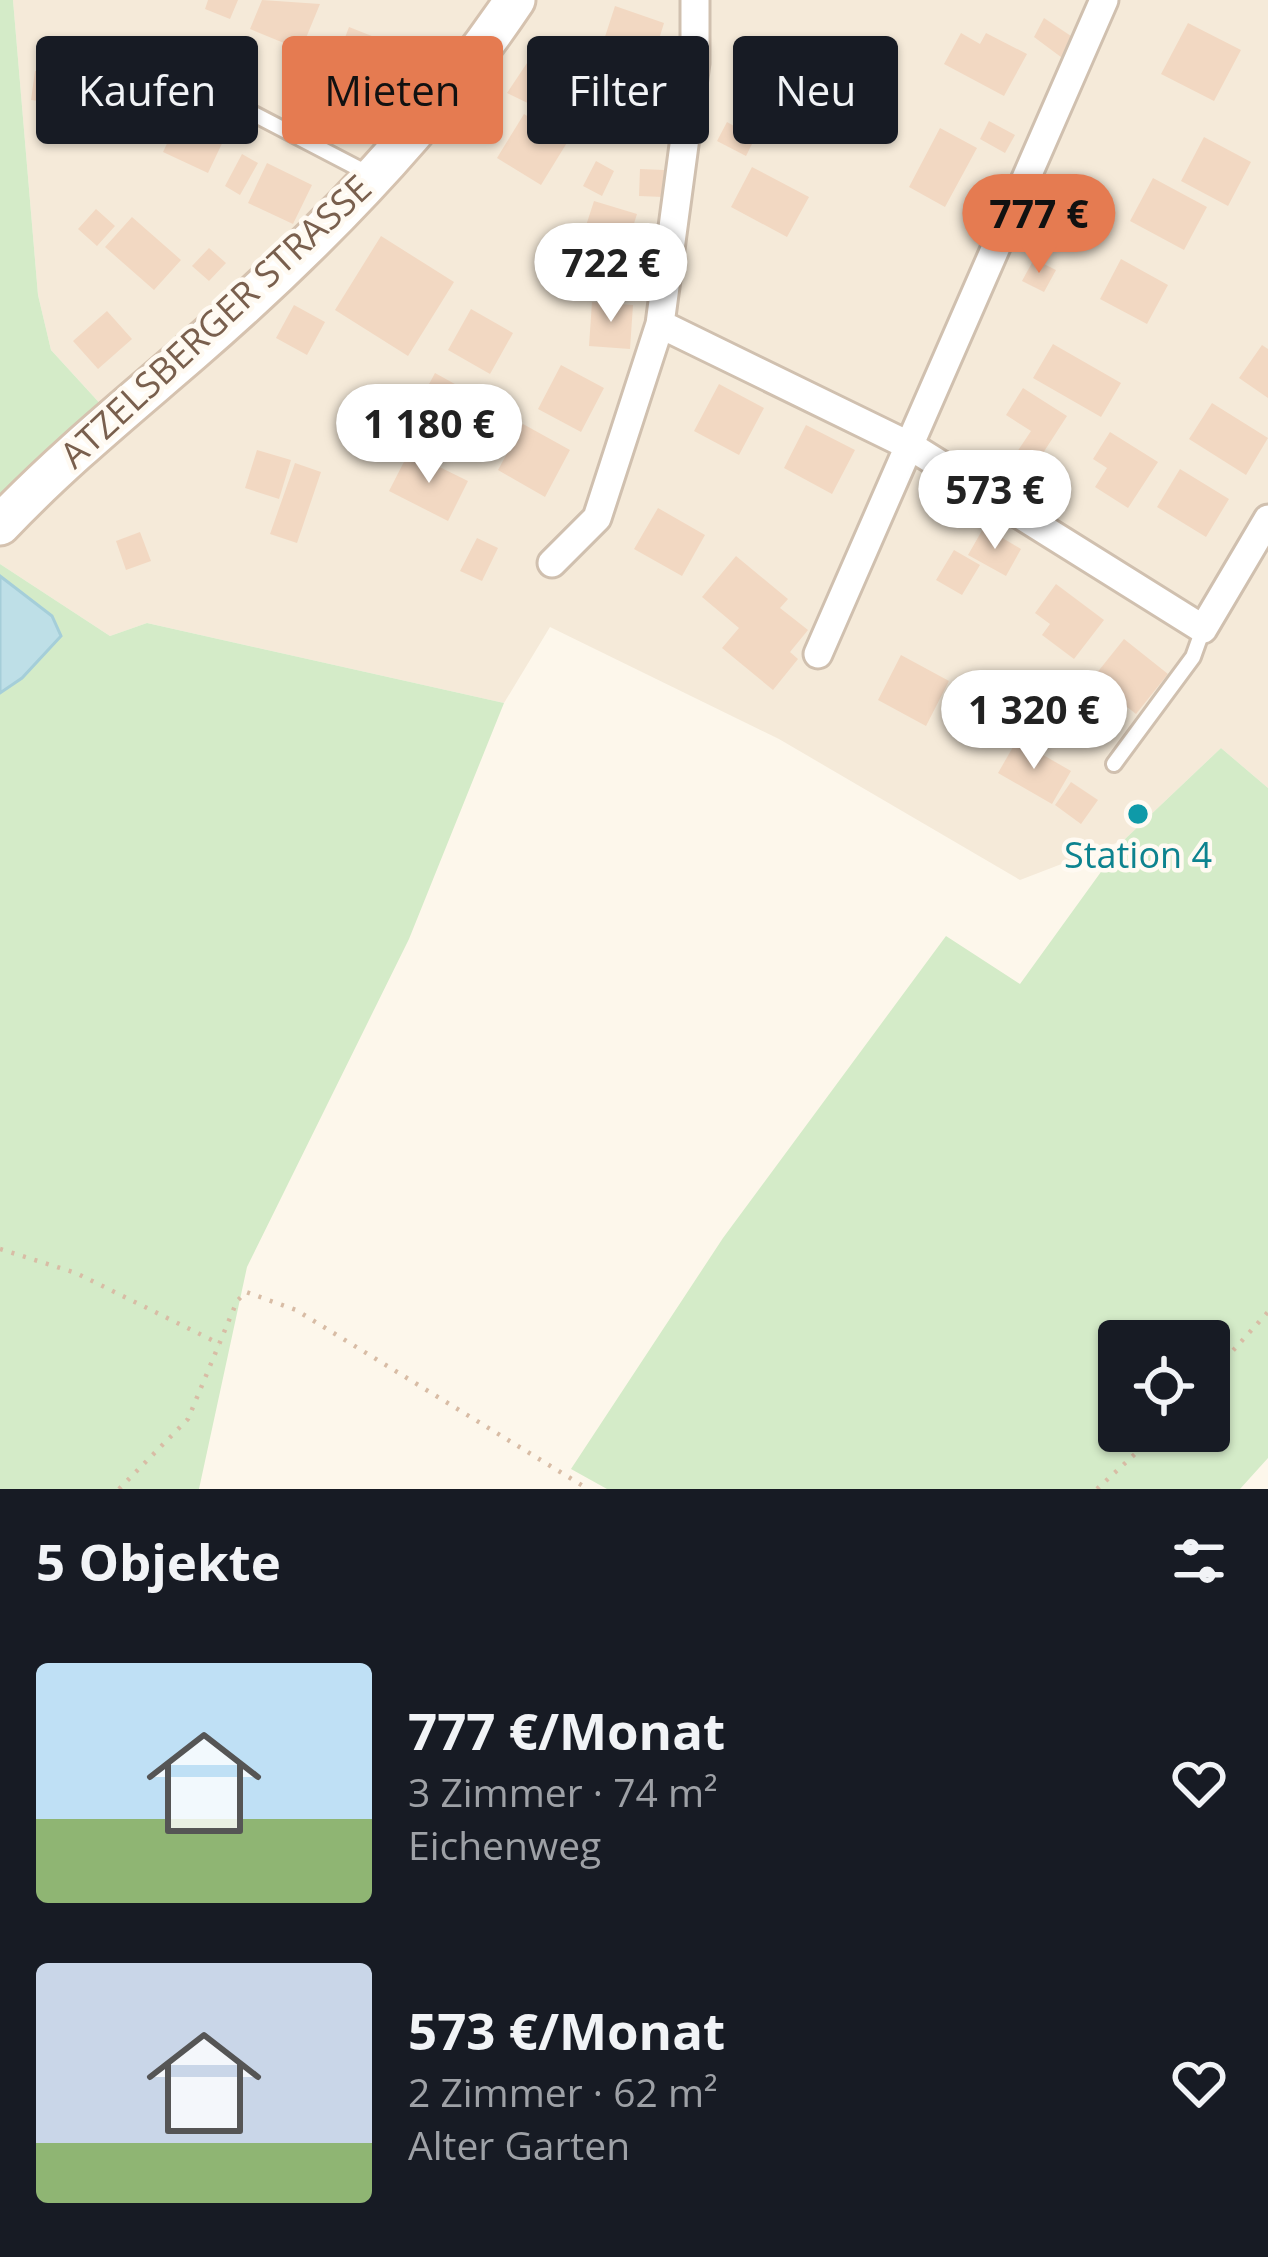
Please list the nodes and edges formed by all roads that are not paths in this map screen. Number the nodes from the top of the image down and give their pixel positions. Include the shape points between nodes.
1 (515, 0) edge
2 (695, 0) edge
3 (1103, 0) edge
4 (258, 116) edge
5 (374, 176) junction
6 (660, 324) junction
7 (913, 447) junction
8 (0, 525) edge
9 (1264, 536) edge
10 (552, 563) dead end
11 (1203, 629) junction
12 (818, 654) dead end
13 (1114, 764) dead end

1 - 5 street, ATZELSBERGER STRASSE
2 - 6 street via 695,63
3 - 7 street
4 - 5 lane
5 - 8 street, ATZELSBERGER STRASSE via 194,349 70,451
6 - 7 street
6 - 10 street via 597,518
7 - 11 street
7 - 12 street
9 - 11 street
11 - 13 lane via 1193,657

